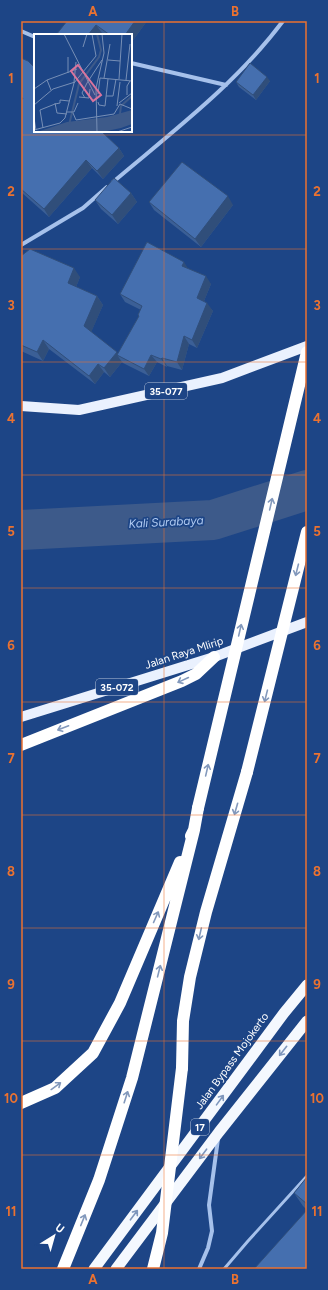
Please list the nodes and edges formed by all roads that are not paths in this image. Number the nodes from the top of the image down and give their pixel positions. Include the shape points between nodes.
1 (283, 21) edge
2 (21, 31) edge
3 (34, 37) edge
4 (132, 63) edge
5 (226, 85) junction
6 (21, 244) edge
7 (307, 346) edge
8 (307, 352) edge
9 (21, 406) edge
10 (307, 532) edge
11 (307, 622) edge
12 (214, 657) junction
13 (21, 717) edge
14 (21, 745) edge
15 (194, 830) junction
16 (307, 985) edge
17 (307, 1021) edge
18 (21, 1103) edge
19 (219, 1132) junction
20 (307, 1176) edge
21 (63, 1269) edge
22 (94, 1269) edge
23 (116, 1269) edge
24 (153, 1269) edge
25 (199, 1269) edge
26 (224, 1269) edge

1 - 5 street via 265,45
2 - 3 street
4 - 5 street
5 - 6 street via 83,208
7 - 9 main road, 35-077 via 222,378 79,410
15 -> 8 highway, bridge
10 -> 24 highway, bridge via 247,772 190,977 183,1022 182,1068 162,1233
11 - 12 main road, Jalan Raya Mlirip / 35-072
12 - 13 main road, Jalan Raya Mlirip / 35-072
12 -> 14 highway via 196,674 182,682
18 -> 15 highway via 55,1088 93,1053 120,1003
21 -> 15 highway via 99,1180 132,1078
22 -> 16 highway, Jalan Bypass Mojokerto / 17
17 -> 19 highway, 17
19 -> 23 highway, 17
19 - 25 street via 209,1205 212,1231
20 - 26 lane

